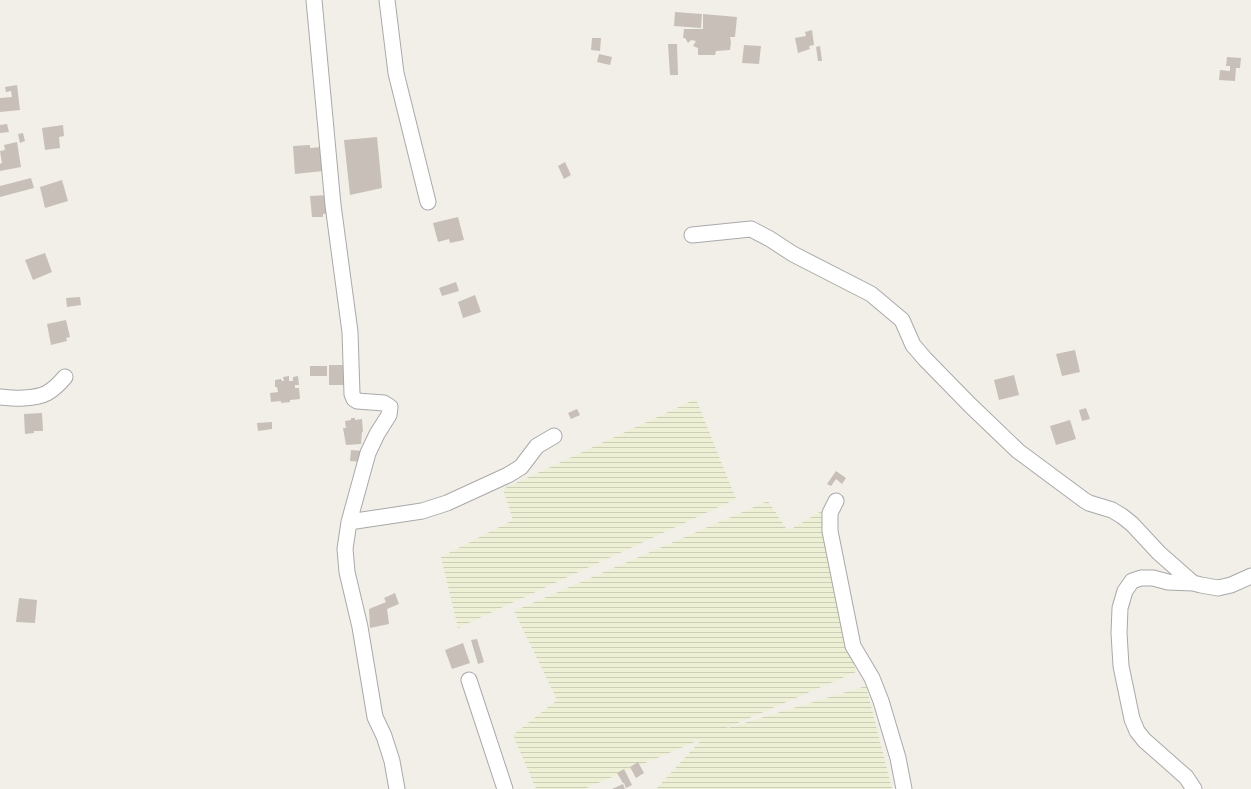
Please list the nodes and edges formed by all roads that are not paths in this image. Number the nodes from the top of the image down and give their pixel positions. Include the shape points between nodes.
1 (314, 0) edge
2 (387, 0) edge
3 (428, 202) dead end
4 (692, 235) dead end
5 (65, 377) dead end
6 (0, 397) edge
7 (554, 436) dead end
8 (836, 501) dead end
9 (349, 522) junction
10 (1251, 576) edge
11 (1193, 583) junction
12 (468, 680) dead end
13 (397, 789) edge
14 (505, 789) edge
15 (904, 789) edge
16 (1194, 789) edge

1 - 9 street via 333,205 350,332 352,394 357,401 384,403 391,411 368,454
2 - 3 street via 396,73
4 - 11 street via 751,229 871,294 902,320 913,345 925,359 1018,451 1084,500 1122,516
5 - 6 street via 56,387 37,397
7 - 9 street via 537,446 521,467 447,503 422,511
8 - 15 street via 830,513 830,531 853,646 872,678 881,701 898,758
9 - 13 street via 345,549 347,572 360,628 375,717 392,761
10 - 11 street via 1218,588
11 - 16 street via 1168,582 1153,578 1132,581 1125,591 1120,608 1119,633 1121,666 1137,731 1186,777
12 - 14 street

